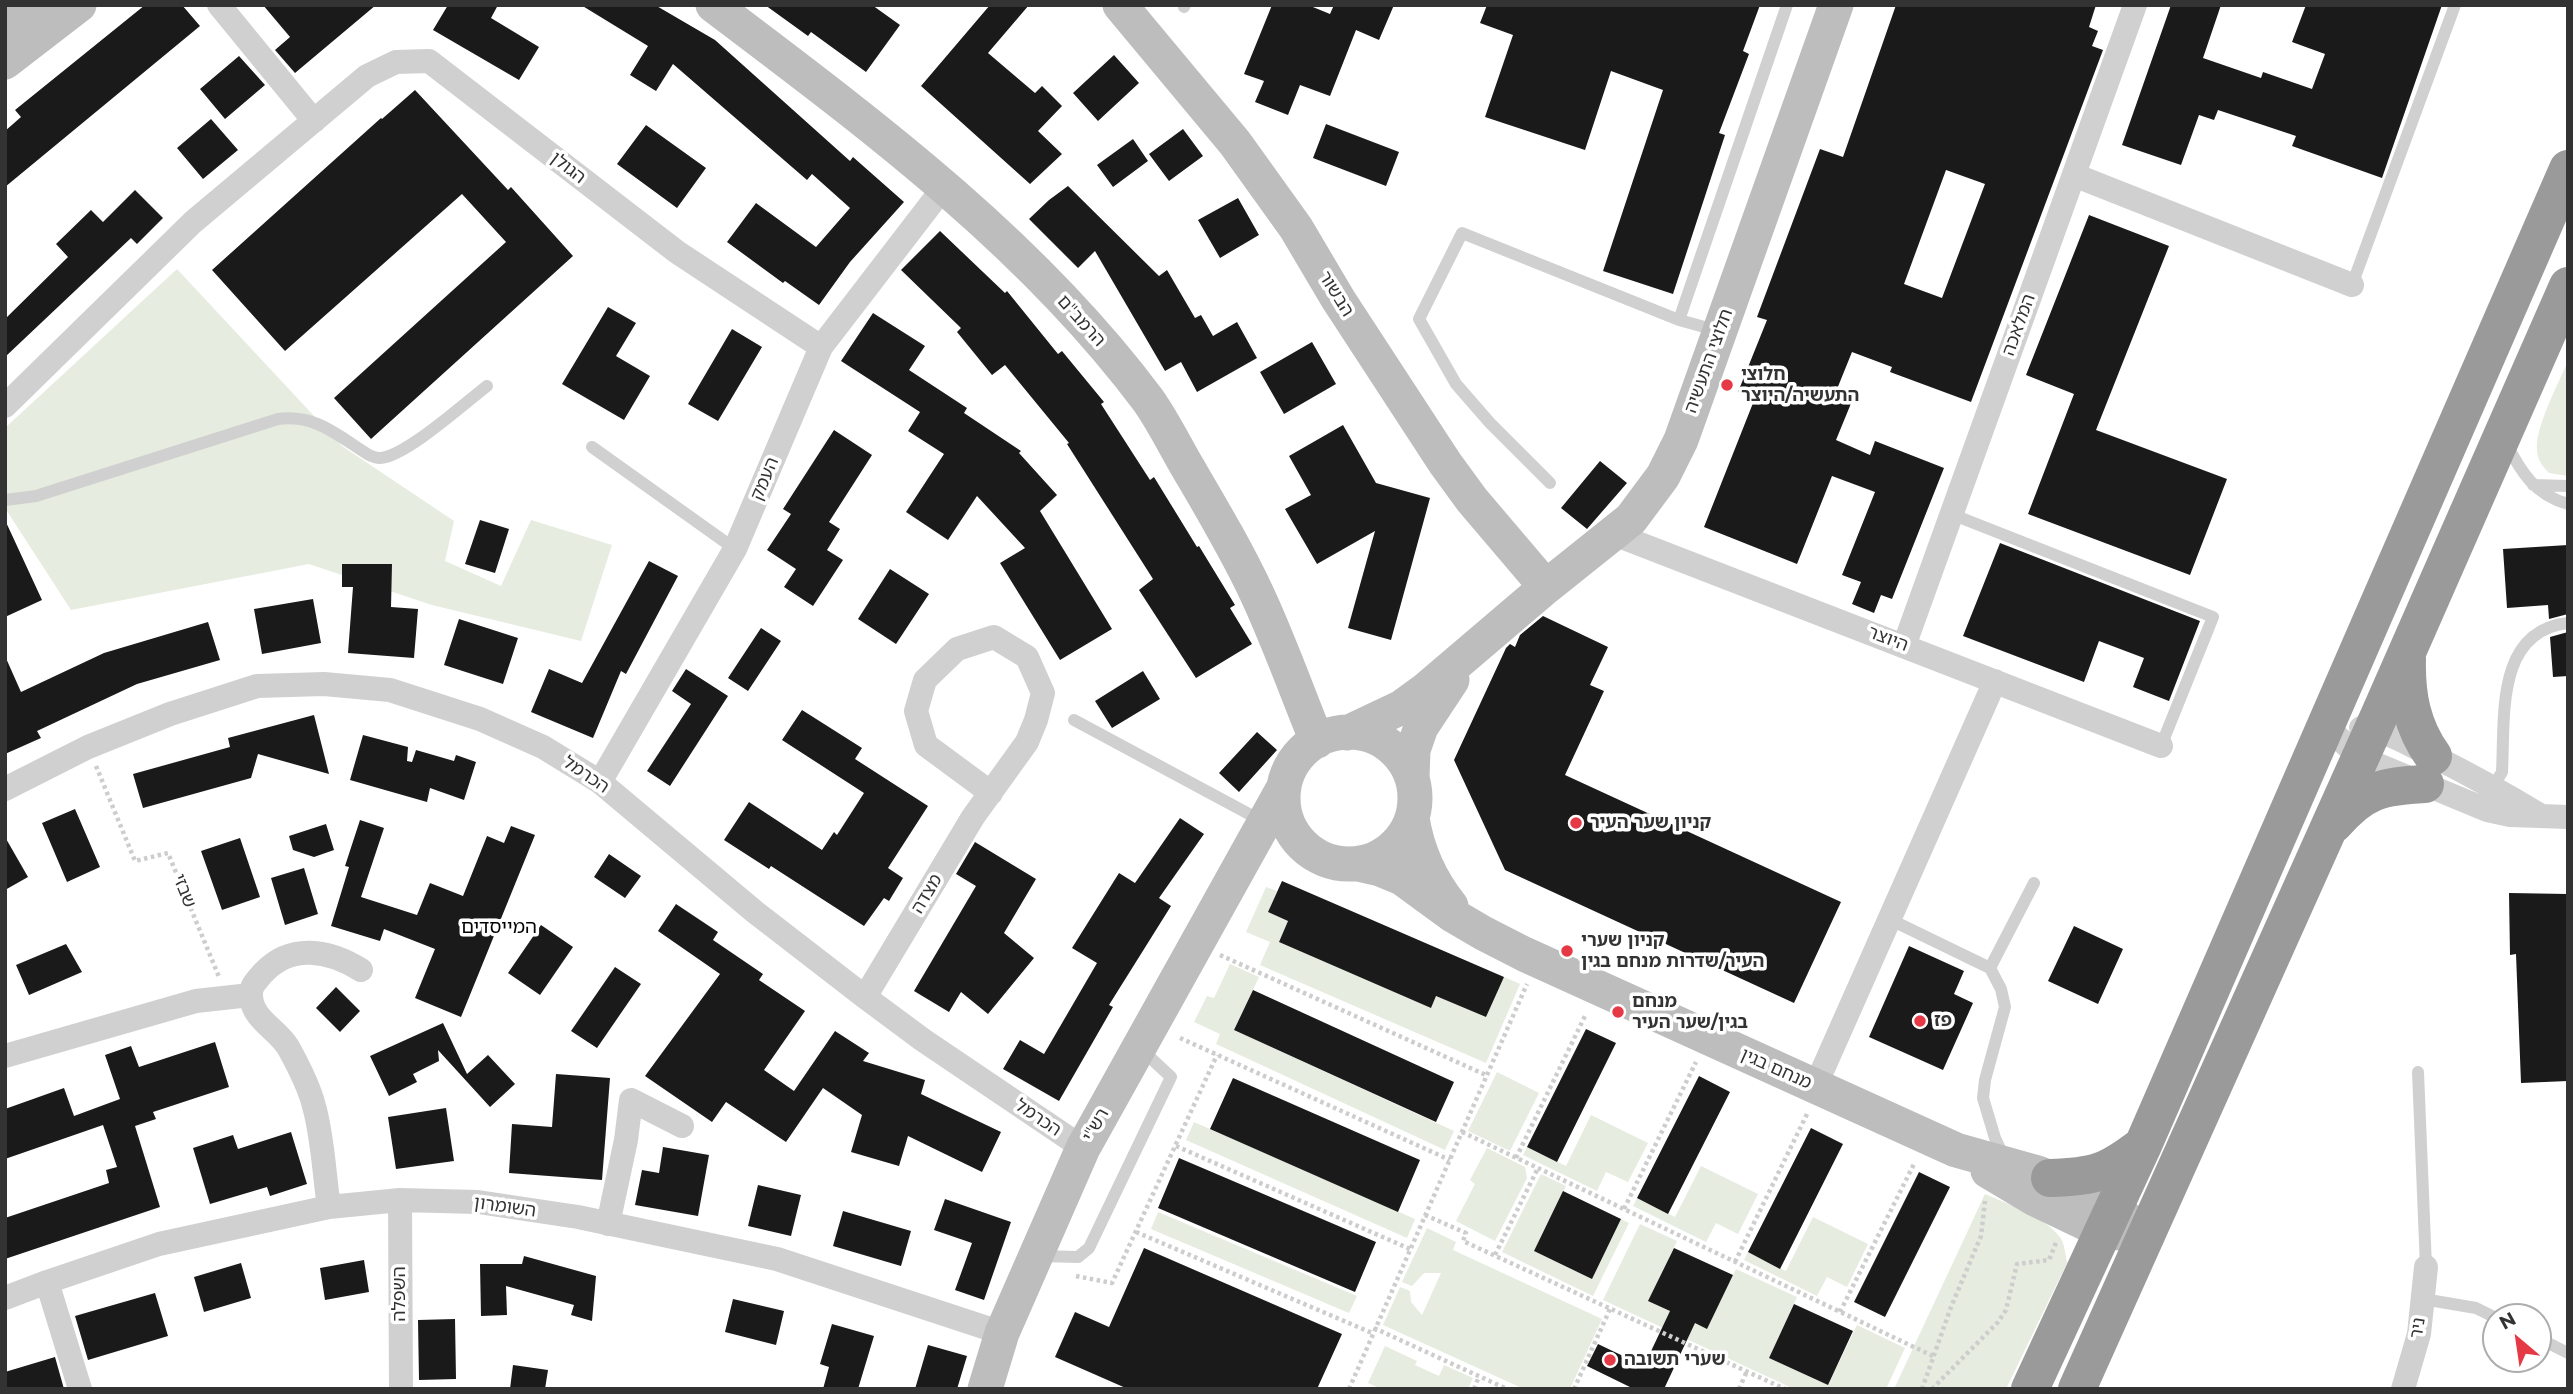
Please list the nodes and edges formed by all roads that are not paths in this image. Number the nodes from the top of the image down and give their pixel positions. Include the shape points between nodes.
1 (37, 5) edge
2 (79, 5) edge
3 (219, 5) edge
4 (713, 5) edge
5 (1120, 5) edge
6 (1787, 5) edge
7 (1836, 5) edge
8 (2134, 5) edge
9 (2455, 5) edge
10 (5, 30) edge
11 (5, 62) edge
12 (314, 121) junction
13 (2568, 149) edge
14 (2568, 169) edge
15 (2074, 175) junction
16 (944, 187) junction
17 (2530, 251) junction
18 (2351, 285) joint
19 (2568, 286) edge
20 (2568, 314) edge
21 (1679, 320) junction
22 (1720, 331) junction
23 (2541, 346) junction
24 (821, 347) junction
25 (487, 386) dead end
26 (5, 406) edge
27 (2503, 436) junction
28 (592, 447) dead end
29 (1550, 483) dead end
30 (2532, 485) junction
31 (2568, 486) edge
32 (5, 500) edge
33 (2568, 505) edge
34 (1951, 514) junction
35 (1614, 534) junction
36 (735, 549) junction
37 (1546, 587) junction
38 (2568, 623) edge
39 (1476, 646) junction
40 (1904, 646) junction
41 (2407, 654) junction
42 (1995, 681) junction
43 (1074, 720) dead end
44 (2326, 726) junction
45 (1332, 737) junction
46 (2366, 743) junction
47 (2161, 746) joint
48 (2429, 770) junction
49 (1412, 778) junction
50 (600, 782) junction
51 (2489, 785) junction
52 (1284, 787) junction
53 (5, 789) edge
54 (991, 793) junction
55 (2541, 817) junction
56 (2568, 817) edge
57 (1412, 818) junction
58 (1263, 821) junction
59 (2328, 831) junction
60 (1320, 858) junction
61 (1358, 864) junction
62 (1235, 874) junction
63 (2034, 883) dead end
64 (1889, 919) junction
65 (1483, 933) junction
66 (1990, 968) junction
67 (361, 970) dead end
68 (239, 996) junction
69 (865, 997) junction
70 (1139, 1047) junction
71 (5, 1056) edge
72 (2418, 1072) dead end
73 (1812, 1099) junction
74 (682, 1126) dead end
75 (2144, 1143) junction
76 (1083, 1149) junction
77 (1956, 1150) junction
78 (2008, 1164) junction
79 (2050, 1178) junction
80 (400, 1200) junction
81 (330, 1208) junction
82 (2108, 1219) junction
83 (608, 1224) junction
84 (2147, 1236) junction
85 (1036, 1256) junction
86 (2426, 1266) joint
87 (47, 1282) junction
88 (5, 1298) edge
89 (2423, 1299) junction
90 (2482, 1311) edge
91 (1002, 1334) junction
92 (2552, 1345) edge
93 (2568, 1353) edge
94 (993, 1386) edge
95 (79, 1389) edge
96 (401, 1389) edge
97 (2030, 1389) edge
98 (2077, 1389) edge
99 (2403, 1389) edge

1 - 10 street
2 - 11 street
3 - 12 street
4 - 16 street, הרמב"ם
5 - 37 street, הבשור via 1242,154 1296,228 1445,463
6 - 21 lane
7 - 22 street, חלוצי התעשיה
8 - 15 street, המלאכה
9 - 18 lane
12 - 24 street, הגולן via 367,76 396,62 429,61 677,252
12 - 26 street, הגולן via 193,222
13 - 17 highway
14 - 17 highway
15 - 18 street
15 - 34 street, המלאכה
16 - 24 street, העמק
16 - 45 street, הרמב"ם via 1020,255 1085,323 1149,401
17 - 44 highway
19 - 23 highway
20 - 23 lane
21 - 22 lane
21 - 29 lane via 1462,233 1419,319 1455,384
22 - 35 street, חלוצי התעשיה via 1681,440 1663,476
23 - 27 highway
24 - 36 street, העמק
25 - 32 lane via 419,438 379,458 310,419 293,417 36,496
27 - 30 lane
27 - 41 highway
28 - 36 lane
30 - 31 lane
30 - 33 lane
34 - 40 street, המלאכה
34 - 47 lane via 2213,617
35 - 37 street, חלוצי התעשיה
35 - 40 street, היוצר
36 - 50 street, העמק
37 - 39 street, חלוצי התעשיה
38 - 51 lane via 2553,625 2529,638 2515,659 2506,689 2502,772
39 - 45 street, חלוצי התעשיה via 1402,707
39 - 49 street, חלוצי התעשיה via 1421,727 1412,750
40 - 42 street, היוצר
41 - 46 highway
41 - 48 highway via 2413,719
42 - 47 street, היוצר
42 - 64 street
43 - 58 lane
44 - 46 street
44 - 75 highway
45 - 49 street via 1364,734 1387,745
45 - 52 street via 1302,753
46 - 48 street
46 - 59 highway
48 - 51 street
48 - 55 street via 2487,810
48 - 59 highway via 2365,795
49 - 57 street via 1416,798
50 - 53 street, הכרמל via 543,747 480,719 390,690 324,684 257,686 170,714 88,747
50 - 69 street, הכרמל
51 - 55 street
52 - 58 street, רש"י
52 - 60 street via 1290,828
54 - 54 street via 1027,742 1043,693 1027,657 994,637 957,649 925,680 916,711 926,745
54 - 69 street, מצדה
55 - 56 street
57 - 61 street via 1392,849
57 - 65 street, מנחם בגין via 1422,854 1442,894
58 - 62 street, רש"י
59 - 84 highway
60 - 61 street
60 - 62 street, רש"י via 1283,850 1258,858
61 - 65 street, מנחם בגין via 1402,878
62 - 70 street, רש"י
63 - 66 lane
64 - 66 lane
64 - 73 street
65 - 73 street, מנחם בגין
66 - 78 lane via 2005,1007 1983,1098
67 - 68 street via 331,954 300,953 268,967
68 - 71 street via 196,1001
68 - 81 street via 282,1037 297,1063 314,1106
69 - 76 street, הכרמל
70 - 76 street, רש"י
70 - 85 lane via 1171,1077 1089,1248 1079,1257
72 - 86 lane
73 - 77 street, מנחם בגין
74 - 83 street via 631,1100
75 - 79 highway via 2107,1171
75 - 82 highway
76 - 85 street, רש"י
77 - 78 street, מנחם בגין
77 - 82 street, מנחם בגין via 2035,1199
78 - 79 street, מנחם בגין
79 - 82 street, מנחם בגין
80 - 81 street, השומרון
80 - 83 street, השומרון via 478,1202
80 - 96 street, השפלה
81 - 87 street, השומרון via 159,1244
82 - 84 street, מנחם בגין
82 - 97 highway
83 - 91 street, השומרון via 777,1259
84 - 98 highway
85 - 91 street, רש"י
86 - 89 street, ניר
87 - 88 street, השומרון
87 - 95 street
89 - 90 lane
89 - 99 street, ניר via 2419,1334
91 - 94 street, רש"י
92 - 93 lane

